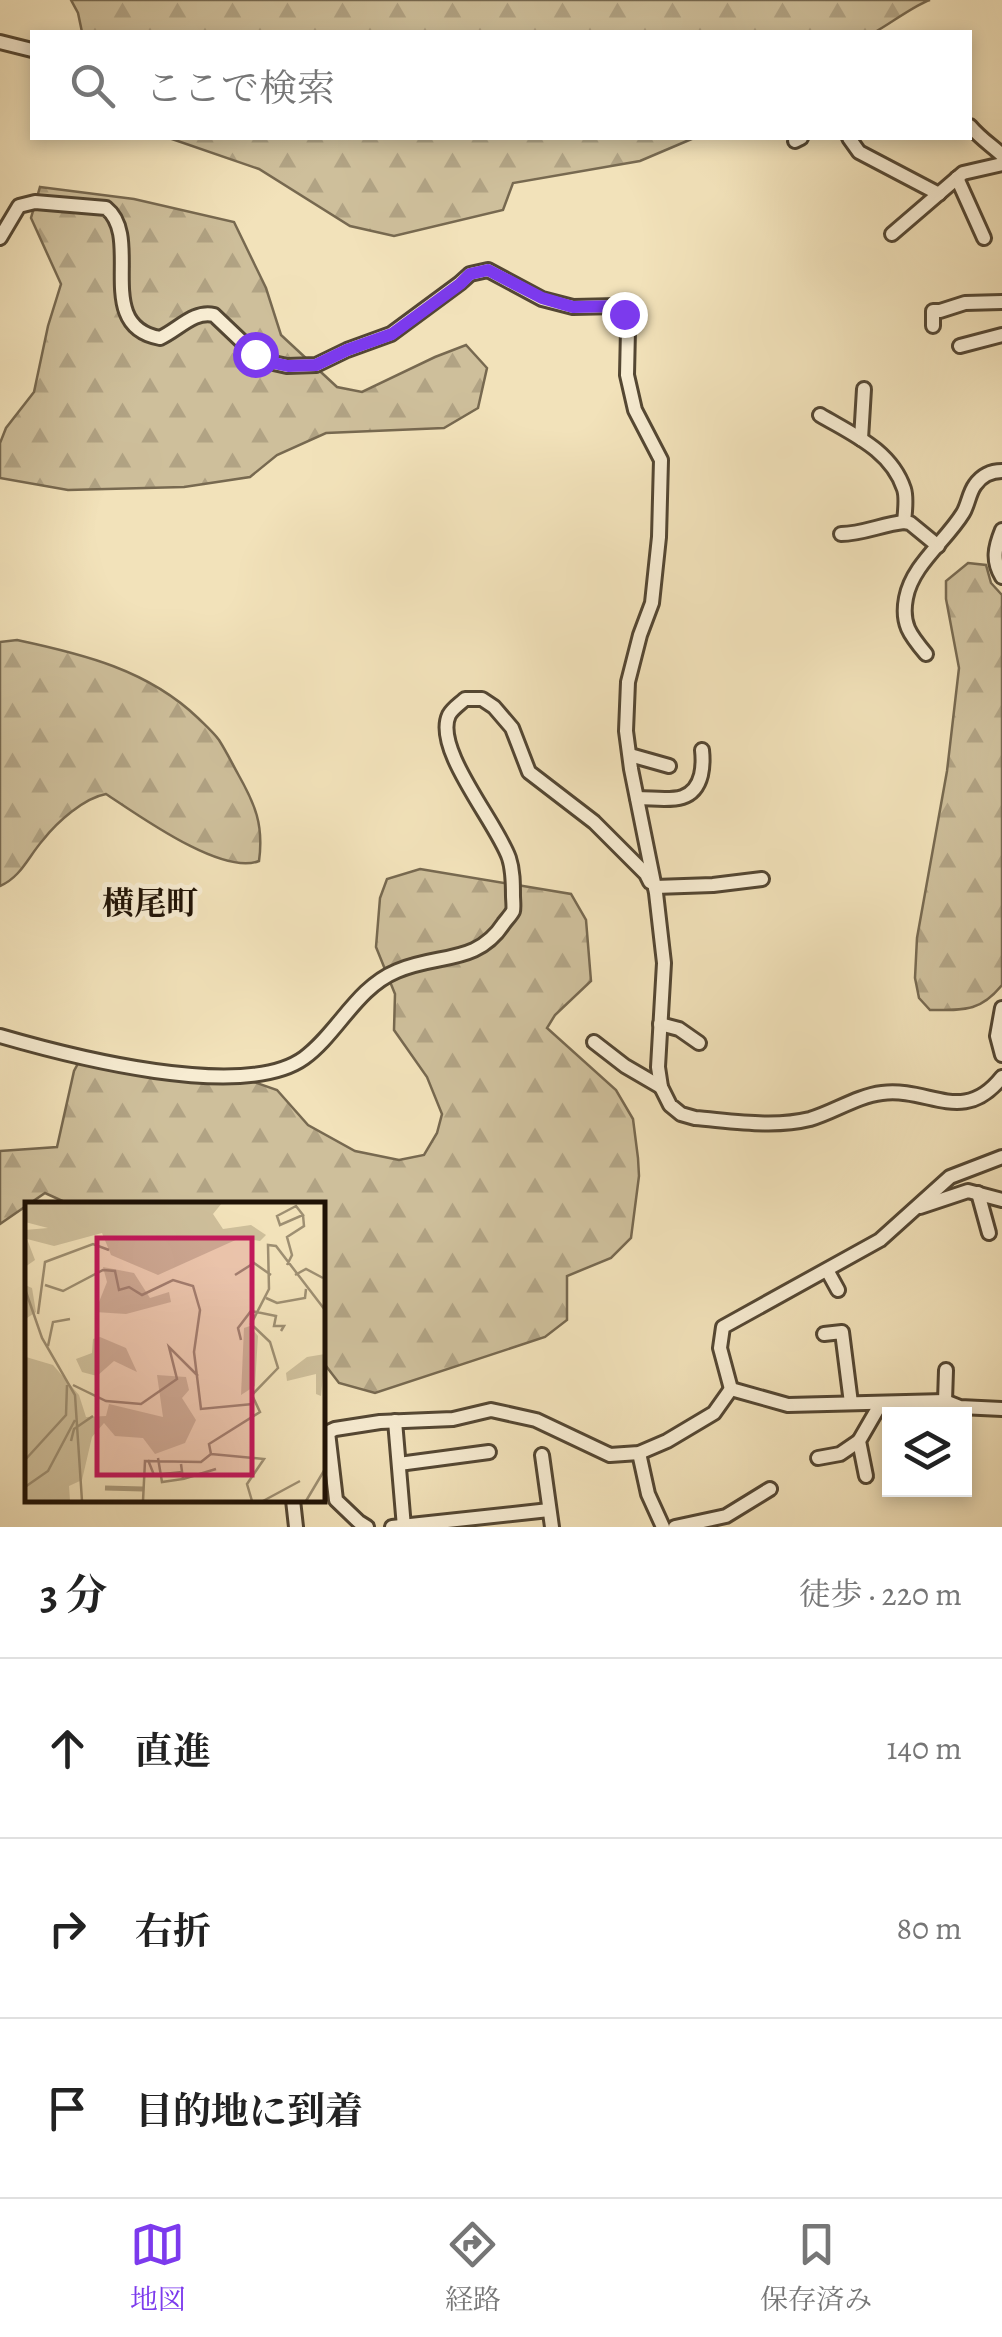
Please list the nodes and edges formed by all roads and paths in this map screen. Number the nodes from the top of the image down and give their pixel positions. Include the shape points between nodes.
1 (0, 42) edge
2 (30, 50) edge
3 (972, 128) edge
4 (857, 141) edge
5 (1002, 155) edge
6 (1002, 164) edge
7 (957, 178) junction
8 (939, 194) junction
9 (892, 234) dead end
10 (0, 238) edge
11 (984, 238) dead end
12 (1002, 302) edge
13 (933, 326) dead end
14 (1002, 335) edge
15 (960, 346) dead end
16 (864, 390) dead end
17 (820, 414) dead end
18 (862, 439) junction
19 (1002, 471) edge
20 (904, 522) junction
21 (1002, 530) edge
22 (841, 534) dead end
23 (938, 546) junction
24 (1002, 577) edge
25 (926, 654) dead end
26 (702, 750) dead end
27 (630, 755) junction
28 (670, 766) dead end
29 (637, 798) junction
30 (762, 879) dead end
31 (655, 890) junction
32 (1002, 1008) edge
33 (660, 1024) junction
34 (0, 1036) edge
35 (999, 1036) edge
36 (594, 1042) dead end
37 (699, 1043) dead end
38 (1002, 1055) edge
39 (1002, 1077) edge
40 (661, 1087) junction
41 (1002, 1157) edge
42 (978, 1193) junction
43 (1002, 1200) edge
44 (913, 1209) junction
45 (989, 1233) dead end
46 (827, 1270) junction
47 (838, 1290) dead end
48 (824, 1334) dead end
49 (946, 1370) dead end
50 (732, 1390) junction
51 (881, 1403) junction
52 (851, 1404) junction
53 (950, 1406) edge
54 (1002, 1409) edge
55 (395, 1421) junction
56 (325, 1434) edge
57 (859, 1442) junction
58 (489, 1452) dead end
59 (639, 1452) junction
60 (542, 1454) dead end
61 (818, 1458) dead end
62 (399, 1464) junction
63 (866, 1476) dead end
64 (770, 1489) dead end
65 (293, 1502) edge
66 (549, 1510) junction
67 (724, 1522) edge
68 (404, 1526) edge
69 (296, 1527) edge
70 (368, 1527) edge
71 (392, 1527) edge
72 (552, 1527) edge
73 (663, 1527) edge
74 (676, 1527) edge

1 - 2 street
3 - 5 street
4 - 8 street via 858,152
6 - 7 street
7 - 8 street
7 - 11 street
8 - 9 street
10 - 27 street via 20,206 106,208 118,220 122,294 145,336 160,338 208,313 255,354 288,366 316,365 392,334 470,274 488,270 573,307 618,306 628,328 635,410 661,460 652,603 628,682
12 - 13 street via 933,310
14 - 15 street
16 - 18 street
17 - 18 street
18 - 20 street via 888,459 906,491
19 - 23 street via 974,486
20 - 22 street
20 - 23 street
21 - 24 street via 994,552
23 - 25 street via 910,582 905,602 909,634
26 - 29 street via 700,778 685,798
27 - 28 street
27 - 29 street
29 - 31 street
30 - 31 street
31 - 33 street via 664,962
31 - 34 street via 594,822 528,772 512,728 494,707 465,699 450,712 448,747 514,878 514,910 477,951 394,972 301,1060 254,1076 120,1066
32 - 35 street
33 - 37 street
33 - 40 street
35 - 38 street
36 - 40 street
39 - 40 street via 968,1103 878,1093 790,1124 681,1114
41 - 44 street via 950,1176
42 - 43 street
42 - 44 street
42 - 45 street
44 - 46 street via 880,1240
46 - 47 street
46 - 50 street via 723,1327 720,1348
48 - 52 street via 850,1331
49 - 53 street
50 - 52 street via 788,1405
50 - 59 street via 714,1413
51 - 52 street
51 - 53 street
51 - 57 street
53 - 54 street
55 - 56 street
55 - 59 street via 491,1410 536,1420 610,1455
55 - 62 street
56 - 70 street via 336,1500
57 - 61 street
57 - 63 street
58 - 62 street
59 - 73 street
60 - 66 street
62 - 68 street
64 - 67 street
65 - 69 street
66 - 68 street
66 - 72 street
67 - 74 street
68 - 71 street

